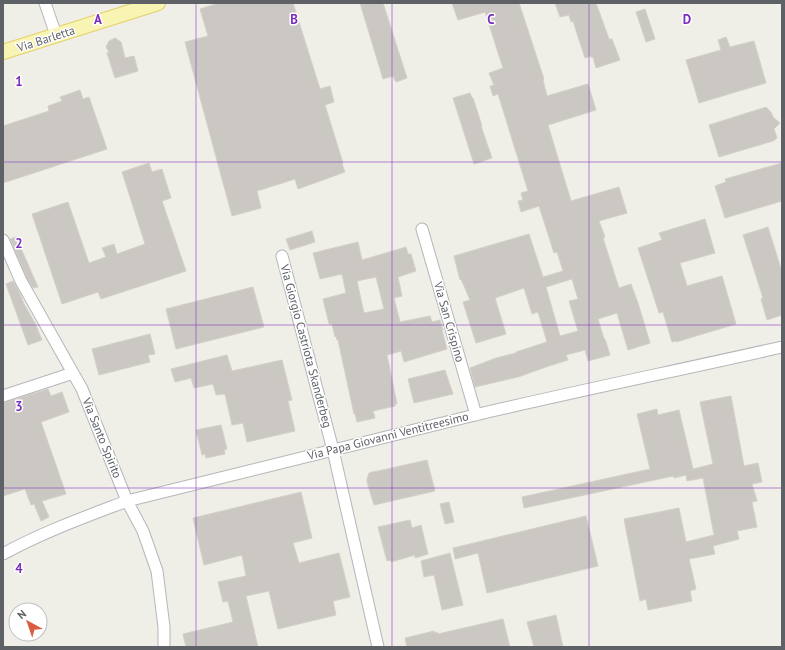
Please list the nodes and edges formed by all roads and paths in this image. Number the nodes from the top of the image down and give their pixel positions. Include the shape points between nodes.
1 (44, 3) edge
2 (158, 3) edge
3 (56, 35) junction
4 (3, 52) edge
5 (422, 229) dead end
6 (3, 240) edge
7 (282, 256) dead end
8 (782, 347) edge
9 (73, 373) junction
10 (3, 396) edge
11 (476, 415) junction
12 (333, 450) junction
13 (127, 501) junction
14 (3, 554) edge
15 (164, 647) edge
16 (378, 647) edge

1 - 3 street
2 - 3 main road, Via Barletta
3 - 4 main road, Via Barletta
5 - 11 street, Via San Crispino
6 - 9 street, Via Santo Spirito via 21,281
7 - 12 street, Via Giorgio Castriota Skanderbeg
8 - 11 street, Via Papa Giovanni Ventitreesimo
9 - 10 street
9 - 13 street, Via Santo Spirito via 82,389
11 - 12 street, Via Papa Giovanni Ventitreesimo
12 - 13 street, Via Papa Giovanni Ventitreesimo
12 - 16 street, Via Giorgio Castriota Skanderbeg
13 - 14 street, Via Papa Giovanni Ventitreesimo via 77,520
13 - 15 street, Via Santo Spirito via 143,531 157,571

